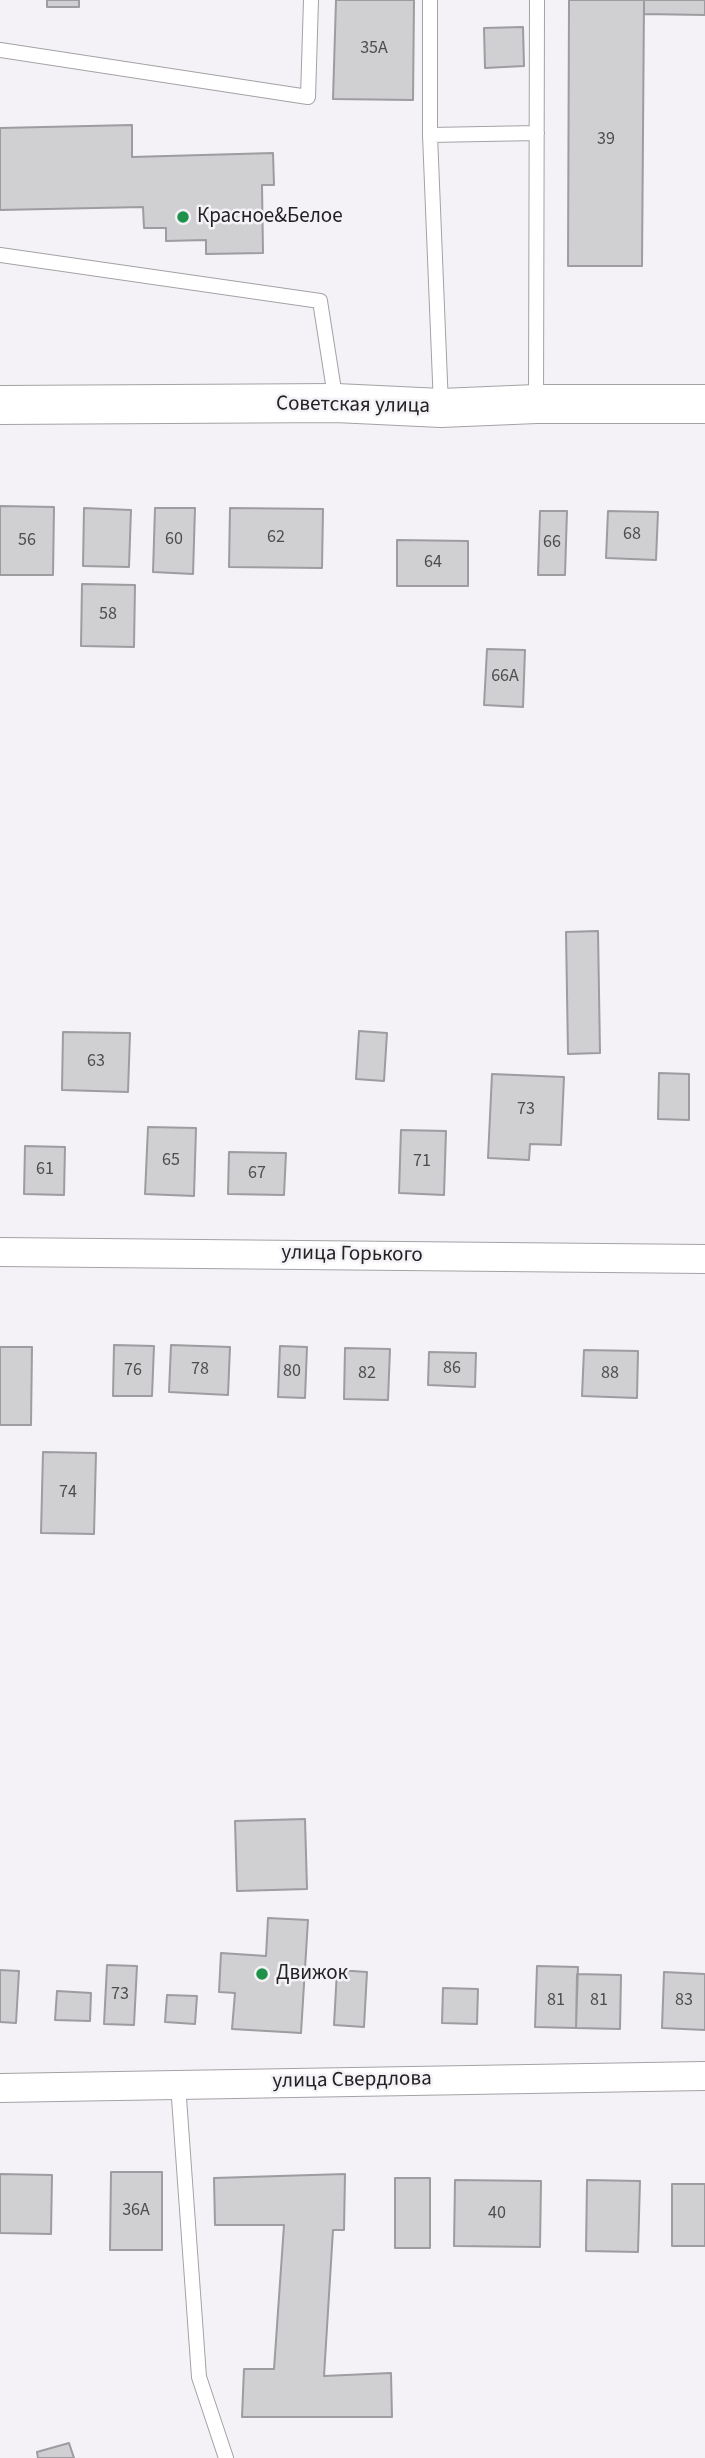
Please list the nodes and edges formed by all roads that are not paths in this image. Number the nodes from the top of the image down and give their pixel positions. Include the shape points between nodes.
1 (311, 0) edge
2 (430, 0) edge
3 (537, 0) edge
4 (0, 50) edge
5 (537, 133) junction
6 (430, 135) junction
7 (0, 255) edge
8 (336, 403) junction
9 (536, 404) junction
10 (705, 404) edge
11 (0, 405) edge
12 (441, 408) junction
13 (0, 1252) edge
14 (705, 1259) edge
15 (705, 2076) edge
16 (178, 2084) junction
17 (0, 2088) edge
18 (226, 2458) edge

1 - 4 lane via 308,97
2 - 6 lane
3 - 5 lane
5 - 6 lane
5 - 9 lane
6 - 12 lane
7 - 8 lane via 320,302
8 - 11 street, Советская улица
8 - 12 street, Советская улица
9 - 10 street, Советская улица
9 - 12 street, Советская улица
13 - 14 street, улица Горького
15 - 16 street, улица Свердлова
16 - 17 street, улица Свердлова
16 - 18 lane via 199,2377

